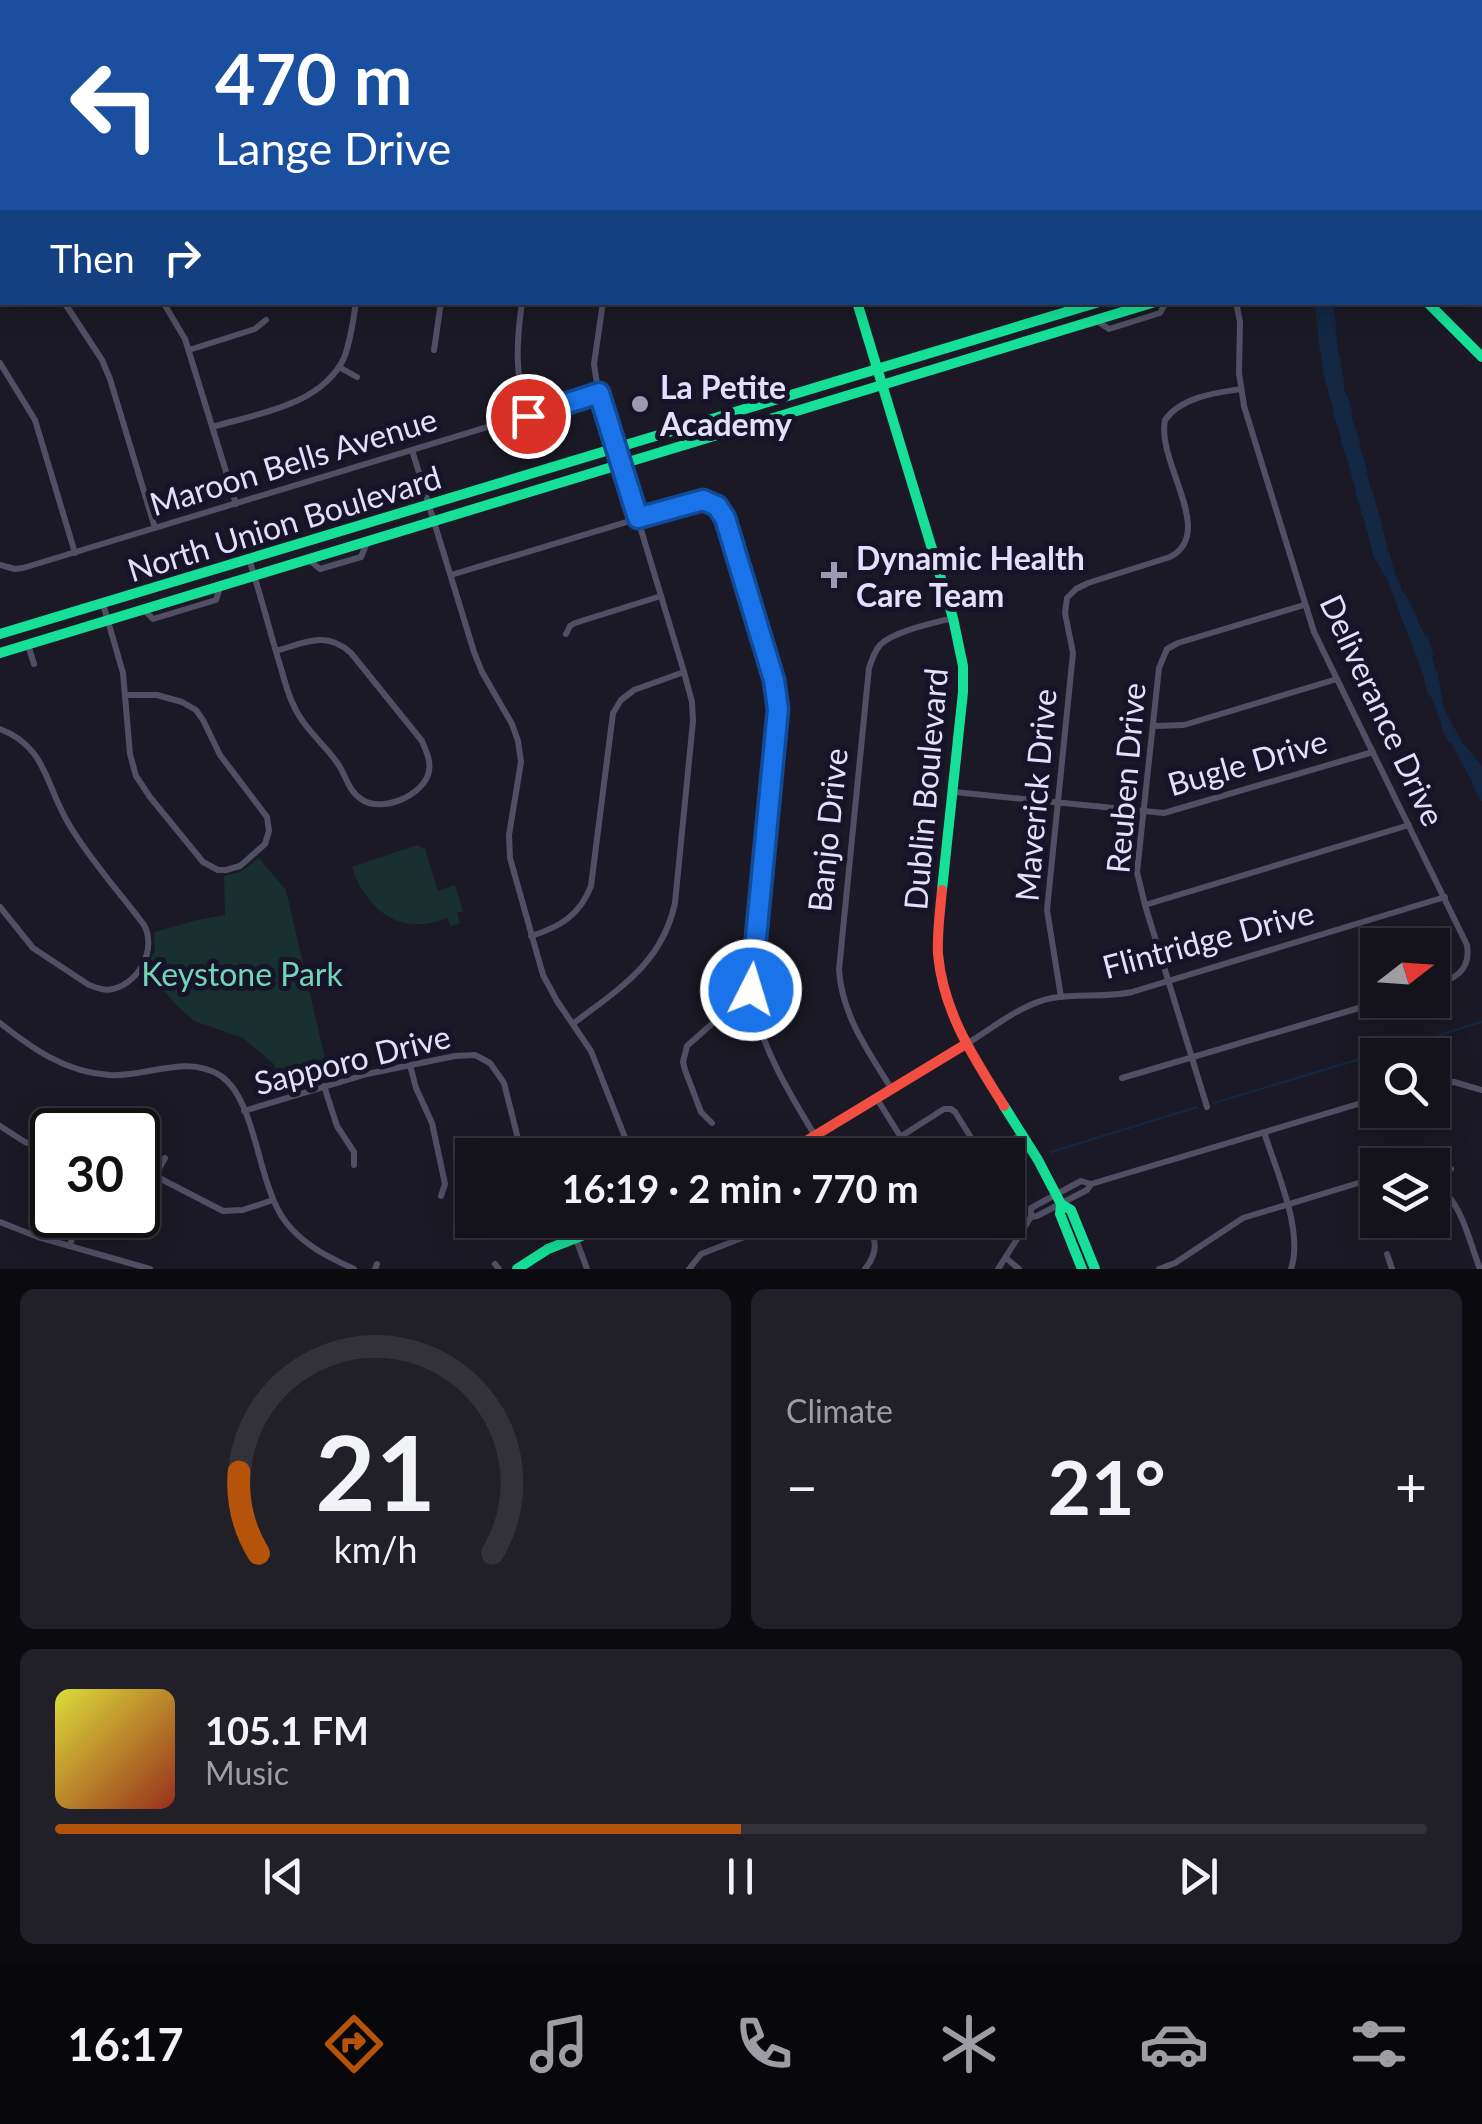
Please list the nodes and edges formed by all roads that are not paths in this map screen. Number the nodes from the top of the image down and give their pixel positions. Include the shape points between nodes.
1 (66, 305) edge
2 (164, 305) edge
3 (356, 305) edge
4 (441, 305) edge
5 (522, 305) edge
6 (602, 305) edge
7 (858, 305) edge
8 (1089, 305) edge
9 (1145, 305) edge
10 (1164, 305) edge
11 (1237, 305) edge
12 (1430, 305) edge
13 (266, 320) dead end
14 (1096, 320) junction
15 (189, 350) junction
16 (434, 350) dead end
17 (1482, 357) edge
18 (0, 363) edge
19 (339, 367) junction
20 (877, 367) junction
21 (356, 377) dead end
22 (882, 383) junction
23 (1241, 389) junction
24 (599, 393) junction
25 (528, 416) junction
26 (212, 427) junction
27 (616, 447) junction
28 (412, 450) junction
29 (621, 463) junction
30 (236, 504) junction
31 (429, 505) junction
32 (638, 518) junction
33 (434, 520) junction
34 (155, 528) junction
35 (75, 552) junction
36 (249, 559) junction
37 (0, 565) edge
38 (254, 574) junction
39 (451, 575) junction
40 (661, 596) junction
41 (103, 604) junction
42 (460, 604) junction
43 (1304, 605) junction
44 (448, 608) dead end
45 (953, 618) junction
46 (108, 620) junction
47 (0, 634) edge
48 (566, 634) dead end
49 (28, 645) junction
50 (276, 652) junction
51 (0, 653) edge
52 (34, 664) dead end
53 (684, 672) junction
54 (1337, 679) junction
55 (125, 695) junction
56 (1153, 726) junction
57 (0, 729) edge
58 (1373, 752) junction
59 (954, 792) junction
60 (1057, 801) junction
61 (1144, 812) junction
62 (1409, 825) junction
63 (1445, 897) junction
64 (1145, 905) junction
65 (0, 908) edge
66 (24, 917) dead end
67 (14, 926) junction
68 (532, 936) junction
69 (1450, 978) edge
70 (1168, 982) junction
71 (1061, 997) junction
72 (753, 1006) junction
73 (1360, 1008) edge
74 (0, 1023) edge
75 (574, 1023) junction
76 (966, 1044) junction
77 (1192, 1059) junction
78 (410, 1065) junction
79 (1468, 1072) dead end
80 (1122, 1078) dead end
81 (1450, 1084) edge
82 (1466, 1084) junction
83 (324, 1086) junction
84 (892, 1089) junction
85 (1482, 1090) edge
86 (876, 1098) junction
87 (1360, 1103) edge
88 (1207, 1107) dead end
89 (244, 1111) junction
90 (712, 1123) dead end
91 (0, 1126) edge
92 (1264, 1132) junction
93 (1022, 1134) junction
94 (815, 1136) junction
95 (900, 1137) joint
96 (518, 1138) edge
97 (625, 1138) edge
98 (812, 1138) edge
99 (971, 1138) edge
100 (1016, 1138) edge
101 (30, 1144) edge
102 (165, 1158) dead end
103 (354, 1165) dead end
104 (160, 1167) edge
105 (1115, 1176) junction
106 (160, 1179) edge
107 (1360, 1182) edge
108 (1118, 1187) dead end
109 (1450, 1195) edge
110 (441, 1196) dead end
111 (1058, 1199) junction
112 (273, 1200) junction
113 (1287, 1204) junction
114 (0, 1222) edge
115 (72, 1238) edge
116 (576, 1238) joint
117 (742, 1238) edge
118 (875, 1238) edge
119 (70, 1246) junction
120 (1387, 1254) dead end
121 (1006, 1258) junction
122 (1295, 1266) edge
123 (150, 1269) edge
124 (354, 1269) edge
125 (517, 1269) edge
126 (587, 1269) edge
127 (688, 1269) edge
128 (865, 1269) edge
129 (998, 1269) edge
130 (1019, 1269) edge
131 (1082, 1269) edge
132 (1096, 1269) edge
133 (1159, 1269) edge
134 (1392, 1269) edge
135 (1480, 1269) edge

1 - 34 street via 110,379
2 - 15 street
3 - 19 street
4 - 16 street
5 - 25 street via 516,359
6 - 24 street via 594,364
7 - 20 main road, Dublin Boulevard
8 - 20 main road, North Union Boulevard
9 - 14 main road, North Union Boulevard
10 - 14 street via 1160,313 1109,330
11 - 23 street, Deliverance Drive
12 - 17 main road
13 - 15 street
14 - 22 main road, North Union Boulevard
15 - 26 street
18 - 35 street via 35,420
19 - 21 street
19 - 26 street via 297,401
20 - 22 main road, Dublin Boulevard
20 - 27 main road, North Union Boulevard
22 - 29 main road, North Union Boulevard
22 - 45 main road, Dublin Boulevard
23 - 43 street, Deliverance Drive
23 - 60 street, Maverick Drive via 1181,404 1166,420 1164,440 1189,524 1182,550 1063,596 1074,653
24 - 25 street, Maroon Bells Avenue
24 - 27 street
25 - 28 street, Maroon Bells Avenue
26 - 30 street
27 - 29 street
27 - 31 main road, North Union Boulevard
28 - 30 street, Maroon Bells Avenue
28 - 31 street
29 - 32 street
29 - 33 main road, North Union Boulevard
30 - 34 street, Maroon Bells Avenue
31 - 33 street
31 - 36 main road, North Union Boulevard
32 - 39 street
32 - 40 street
32 - 72 street via 696,500 722,512 776,691
33 - 38 main road, North Union Boulevard
33 - 39 street
34 - 35 street, Maroon Bells Avenue
35 - 37 street, Maroon Bells Avenue via 23,568
36 - 38 street
36 - 41 main road, North Union Boulevard
38 - 46 main road, North Union Boulevard
38 - 50 street
39 - 42 street
40 - 48 street via 575,623
40 - 53 street
41 - 46 street
41 - 47 main road, North Union Boulevard
42 - 44 street
42 - 68 street via 478,662 518,741 509,851
43 - 54 street, Deliverance Drive
43 - 56 street, Reuben Drive via 1167,650
45 - 59 main road, Dublin Boulevard via 964,679
45 - 84 street, Banjo Drive via 884,641 869,668 838,970 850,1019
46 - 49 main road, North Union Boulevard
46 - 55 street
49 - 51 main road, North Union Boulevard
49 - 52 street
50 - 50 street via 296,711 357,796 386,804 420,788 430,767 422,742 351,653 324,639
53 - 68 street via 634,690 616,706 587,898 575,914
53 - 75 street via 693,721 672,916 645,965
54 - 56 street via 1184,725
54 - 58 street, Deliverance Drive
55 - 55 street via 130,754 141,785 203,862 226,870 246,862 268,839 267,817 220,756 200,714 158,695
56 - 61 street, Reuben Drive
57 - 67 street via 38,757 70,828 144,925 150,949 120,986 104,990 33,948
58 - 61 street, Bugle Drive via 1179,810
58 - 62 street, Deliverance Drive
59 - 60 street, Bugle Drive
59 - 76 main road, Dublin Boulevard via 938,952 948,1003
60 - 61 street, Bugle Drive
60 - 71 street, Maverick Drive via 1047,910
61 - 64 street, Reuben Drive via 1138,872
62 - 63 street, Deliverance Drive
62 - 64 street
63 - 69 street, Deliverance Drive via 1473,958
63 - 70 street, Flintridge Drive
64 - 70 street, Reuben Drive
65 - 67 street
66 - 67 street
68 - 75 street via 546,982
70 - 71 street, Flintridge Drive via 1114,996
70 - 77 street, Reuben Drive
71 - 76 street, Flintridge Drive via 1031,1005
72 - 90 street via 724,1014 684,1052 701,1112
72 - 94 street
73 - 77 street
74 - 89 street via 40,1054 83,1071 122,1075 201,1067 227,1081
75 - 97 street
76 - 84 main road, Flintridge Drive
76 - 93 main road, Dublin Boulevard
77 - 80 street
77 - 88 street, Reuben Drive
78 - 83 street, Sapporo Drive
78 - 96 street, Sapporo Drive via 466,1055 490,1063 504,1082
78 - 110 street via 432,1124 446,1184
79 - 82 street
81 - 82 street
82 - 85 street
83 - 89 street, Sapporo Drive
83 - 103 street
84 - 86 main road, Flintridge Drive
86 - 94 main road, Flintridge Drive
86 - 95 street
87 - 92 street
89 - 112 street
91 - 101 street
92 - 105 street
92 - 113 street
93 - 100 street
93 - 111 main road, Dublin Boulevard
94 - 98 main road, Flintridge Drive
95 - 99 street via 948,1108
102 - 104 street
105 - 108 street
105 - 111 street
106 - 112 street via 223,1211
107 - 113 street
109 - 135 street
111 - 121 street via 1025,1224
111 - 131 main road, Dublin Boulevard
111 - 132 main road, Dublin Boulevard via 1071,1210
112 - 124 street via 299,1237
113 - 122 street
113 - 133 street via 1234,1222
114 - 119 street
115 - 119 street
116 - 125 main road
116 - 126 street
117 - 127 street via 701,1254
118 - 128 street
119 - 123 street
120 - 134 street
121 - 129 street
121 - 130 street

